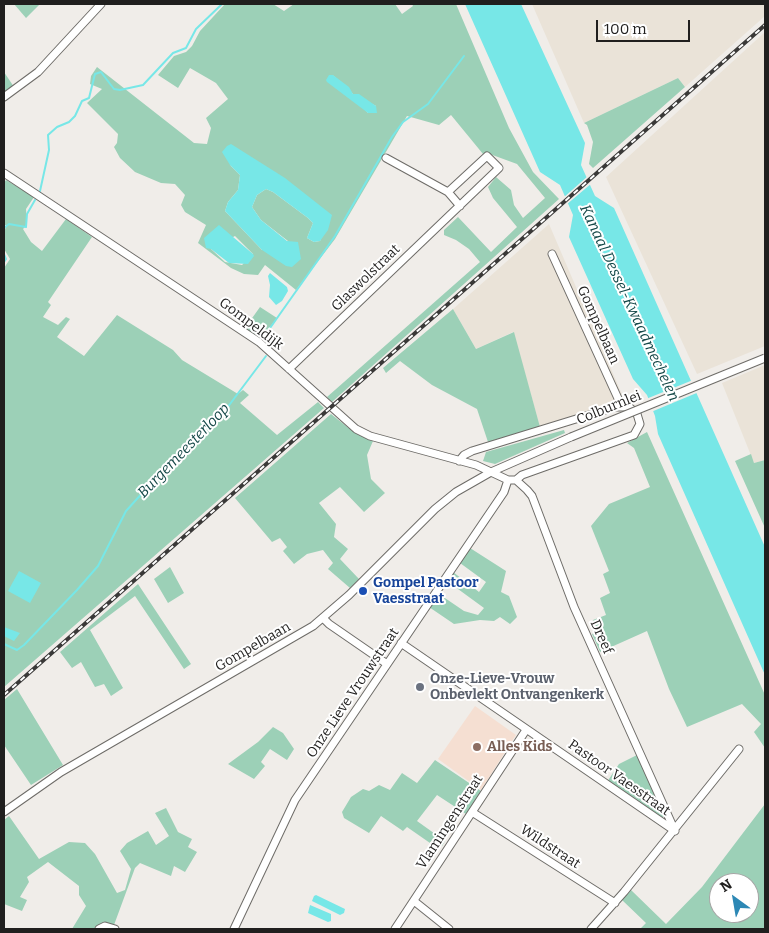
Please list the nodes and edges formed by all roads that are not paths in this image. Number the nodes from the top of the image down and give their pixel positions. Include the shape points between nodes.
1 (101, 4) edge
2 (4, 97) edge
3 (386, 158) dead end
4 (4, 173) edge
5 (448, 192) junction
6 (460, 206) junction
7 (552, 254) dead end
8 (765, 358) edge
9 (289, 369) junction
10 (621, 405) junction
11 (459, 461) junction
12 (491, 472) junction
13 (512, 480) junction
14 (323, 618) junction
15 (401, 643) junction
16 (387, 664) junction
17 (526, 730) junction
18 (740, 749) dead end
19 (4, 812) edge
20 (472, 812) junction
21 (675, 831) junction
22 (414, 901) junction
23 (615, 903) junction
24 (99, 929) edge
25 (115, 929) edge
26 (234, 929) edge
27 (395, 929) edge
28 (449, 929) edge
29 (591, 929) edge

1 - 2 street via 38,72
3 - 5 street
4 - 9 street, Gompeldijk via 259,342
5 - 6 street
5 - 6 street, Glaswolstraat via 487,156 499,168
6 - 9 street, Glaswolstraat
7 - 10 street, Gompelbaan
8 - 12 street, Colburnlei, bridge
9 - 11 street, Gompeldijk via 356,429 370,436
10 - 11 street via 472,451
10 - 13 street, Gompelbaan via 632,408 637,414 640,424 634,435
11 - 12 street, Gompeldijk
12 - 13 street, Dreef
12 - 14 street, Gompelbaan via 439,505
13 - 15 street, Onze Lieve Vrouwstraat
13 - 21 street, Dreef via 532,496 574,607
14 - 16 street
14 - 19 street, Gompelbaan via 278,648 61,772
15 - 16 street, Onze Lieve Vrouwstraat
15 - 17 street, Pastoor Vaesstraat
16 - 26 street, Onze Lieve Vrouwstraat via 296,800
17 - 20 street, Vlamingenstraat
17 - 21 street, Pastoor Vaesstraat
18 - 21 street
20 - 22 street, Vlamingenstraat
20 - 23 street, Wildstraat
21 - 23 street
22 - 27 street, Vlamingenstraat
22 - 28 street
23 - 29 street
24 - 25 street via 105,926

